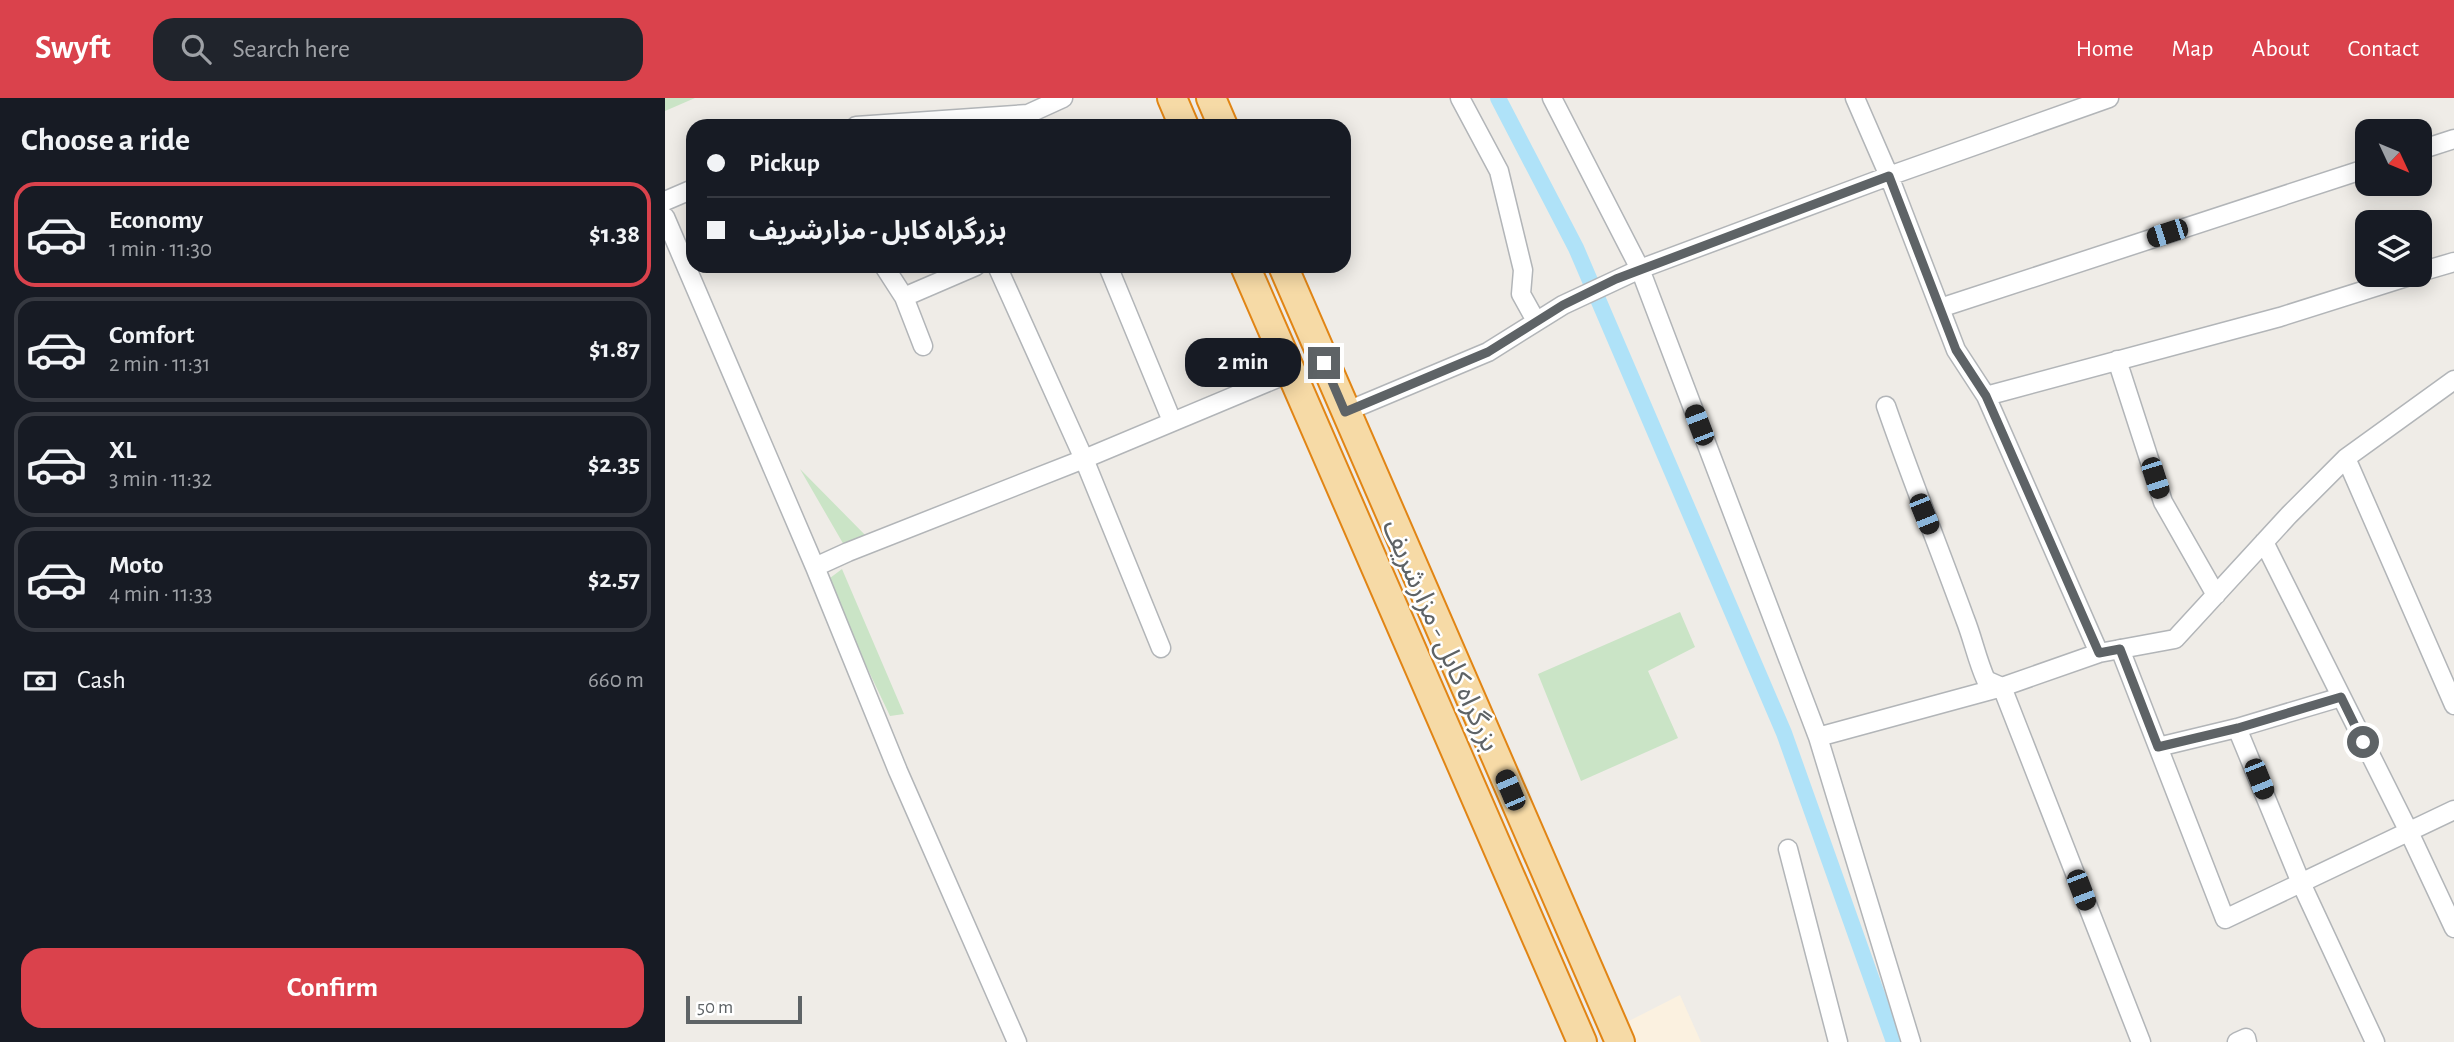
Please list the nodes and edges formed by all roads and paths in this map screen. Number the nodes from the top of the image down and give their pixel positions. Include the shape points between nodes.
1 (1063, 98) edge
2 (1173, 98) edge
3 (1211, 98) edge
4 (1460, 98) edge
5 (1554, 98) edge
6 (1855, 98) edge
7 (2109, 98) edge
8 (956, 119) edge
9 (1181, 119) edge
10 (1220, 119) edge
11 (2454, 139) edge
12 (2433, 146) edge
13 (2355, 172) edge
14 (1889, 176) junction
15 (686, 193) edge
16 (665, 201) edge
17 (665, 217) edge
18 (2454, 262) edge
19 (686, 266) edge
20 (2432, 268) edge
21 (1640, 269) junction
22 (689, 273) edge
23 (889, 273) edge
24 (960, 273) edge
25 (1000, 273) edge
26 (1111, 273) edge
27 (1248, 273) edge
28 (1286, 273) edge
29 (2375, 287) edge
30 (904, 297) junction
31 (1940, 308) junction
32 (1537, 321) junction
33 (923, 346) dead end
34 (2117, 360) junction
35 (1292, 372) junction
36 (2454, 380) edge
37 (1986, 396) junction
38 (1886, 406) dead end
39 (1345, 412) junction
40 (1173, 421) junction
41 (2346, 458) junction
42 (1084, 459) junction
43 (2264, 542) junction
44 (815, 567) junction
45 (2216, 595) junction
46 (1161, 648) dead end
47 (2120, 649) junction
48 (2099, 653) junction
49 (2002, 687) junction
50 (2341, 697) junction
51 (2454, 705) edge
52 (2238, 728) junction
53 (1818, 737) junction
54 (2158, 747) junction
55 (2454, 810) edge
56 (2409, 832) junction
57 (1788, 849) dead end
58 (2301, 883) junction
59 (2454, 928) edge
60 (1017, 1042) edge
61 (1582, 1042) edge
62 (1620, 1042) edge
63 (1837, 1042) edge
64 (1911, 1042) edge
65 (2141, 1042) edge
66 (2237, 1042) edge
67 (2247, 1042) edge
68 (2375, 1042) edge

1 - 8 street via 1028,114
2 - 9 highway
3 - 10 highway
4 - 32 street via 1499,171 1523,270 1521,295
5 - 21 street
6 - 14 street
7 - 14 street
11 - 12 street
13 - 31 street
14 - 21 street
14 - 31 street
15 - 16 street
17 - 19 street
18 - 20 street
21 - 32 street
21 - 53 street
22 - 44 street
23 - 30 street
24 - 30 street
25 - 42 street
26 - 40 street
27 - 35 highway, بزرگراه کابل - مزارشریف
28 - 39 highway, بزرگراه کابل - مزارشریف
29 - 34 street
30 - 33 street
31 - 37 street via 1956,350
32 - 39 street via 1488,352
34 - 37 street
34 - 45 street via 2163,502
35 - 40 street
35 - 61 highway, بزرگراه کابل - مزارشریف
36 - 41 street
37 - 48 street
38 - 49 street via 1978,662 1986,680
39 - 62 highway, بزرگراه کابل - مزارشریف
40 - 42 street
41 - 43 street
41 - 51 street
42 - 44 street
42 - 46 street
43 - 45 street
43 - 50 street
44 - 60 street
45 - 47 street via 2175,639
47 - 48 street
47 - 54 street
48 - 49 street
49 - 53 street
49 - 65 street
50 - 52 street
50 - 56 street
52 - 54 street
52 - 58 street
53 - 64 street
54 - 58 street via 2225,919
55 - 56 street
56 - 58 street
56 - 59 street
57 - 63 street
58 - 68 street
66 - 67 street via 2246,1038

